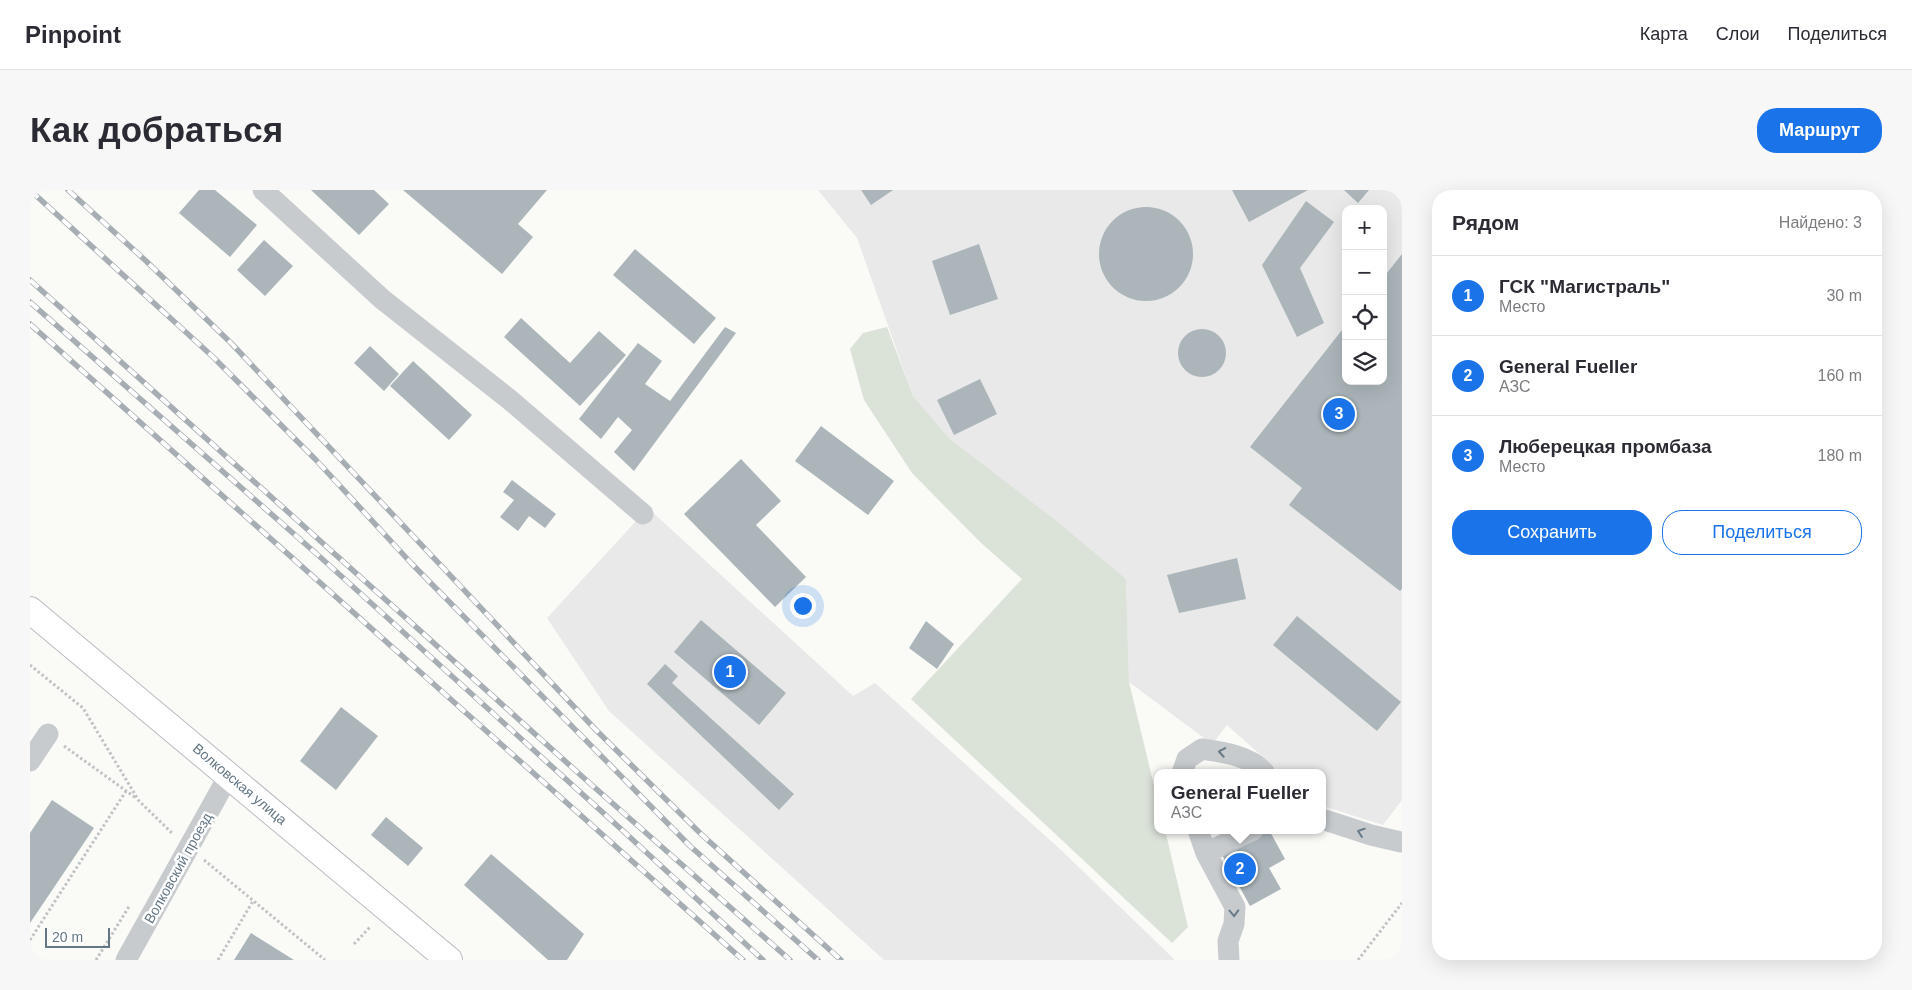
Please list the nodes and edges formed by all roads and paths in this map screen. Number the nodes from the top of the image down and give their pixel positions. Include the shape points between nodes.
1 (263, 190) edge
2 (642, 514) dead end
3 (30, 610) edge
4 (30, 665) edge
5 (48, 734) joint
6 (30, 761) edge
7 (1183, 769) edge
8 (1262, 769) edge
9 (229, 775) junction
10 (126, 791) junction
11 (139, 801) junction
12 (1326, 820) edge
13 (1199, 834) edge
14 (1245, 834) edge
15 (1401, 842) dead end
16 (190, 849) junction
17 (1206, 853) junction
18 (253, 902) junction
19 (1402, 903) edge
20 (30, 940) edge
21 (126, 960) edge
22 (218, 960) edge
23 (325, 960) edge
24 (449, 960) edge
25 (1229, 960) edge
26 (1358, 960) edge

1 - 2 street via 382,299 510,400
3 - 9 main road, Волковская улица
4 - 11 path via 83,708
5 - 6 street
5 - 10 path
8 -> 7 street via 1228,753 1202,749 1187,759
9 - 16 street, Волковский проезд
9 - 24 main road, Волковская улица
10 - 11 path
10 - 20 path
11 - 16 path
15 -> 12 street
13 - 17 street
14 - 17 street
16 - 18 path
16 - 21 street, Волковский проезд
17 -> 25 street via 1235,906 1234,924 1228,941
18 - 22 path
18 - 23 path
19 - 26 path

